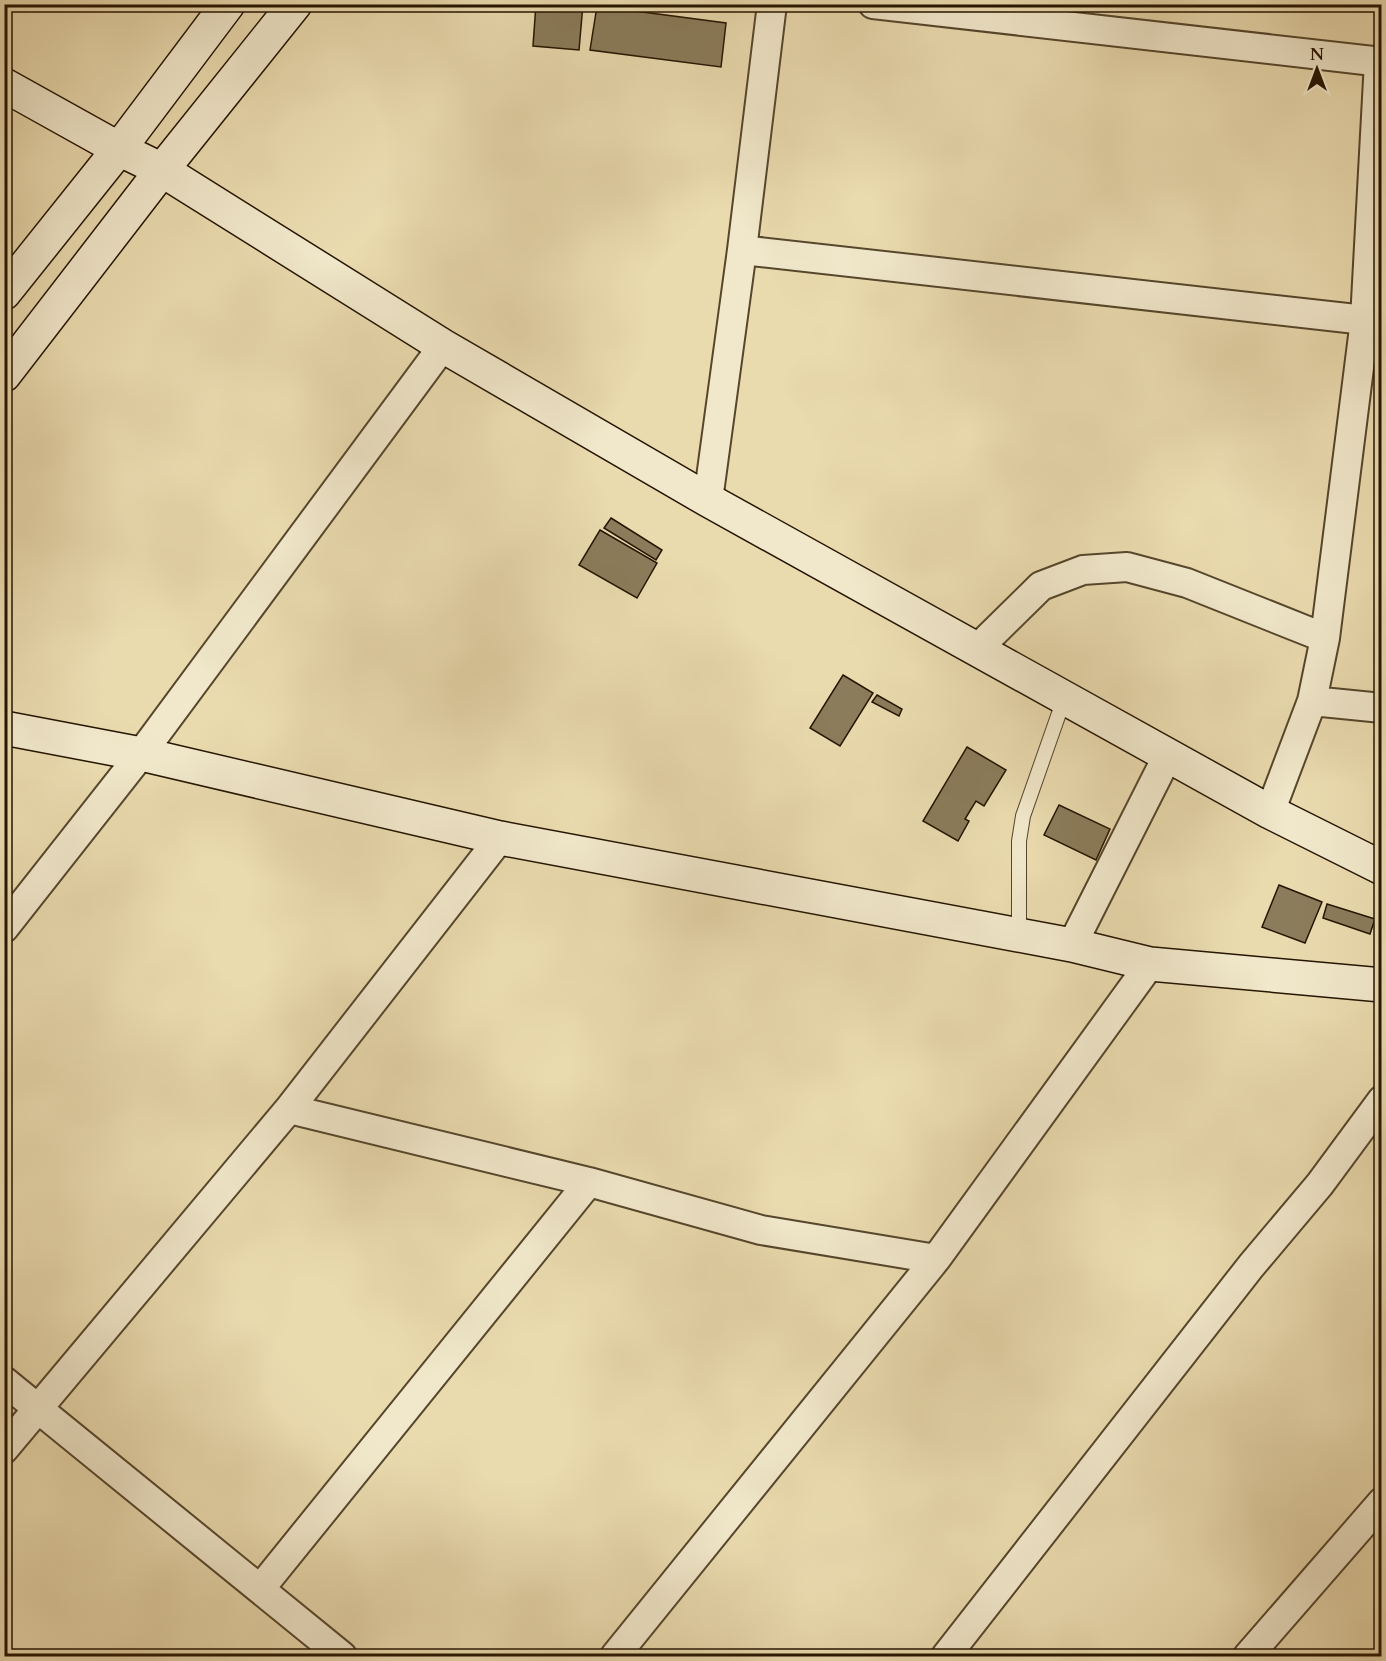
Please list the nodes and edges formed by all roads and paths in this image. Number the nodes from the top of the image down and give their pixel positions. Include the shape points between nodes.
1 (228, 4) edge
2 (295, 4) edge
3 (772, 4) edge
4 (873, 4) edge
5 (1380, 62) edge
6 (4, 85) edge
7 (119, 149) junction
8 (162, 170) junction
9 (742, 250) junction
10 (4, 293) edge
11 (1365, 320) junction
12 (443, 346) junction
13 (4, 375) edge
14 (708, 500) junction
15 (1325, 638) junction
16 (976, 649) junction
17 (1064, 699) junction
18 (1312, 701) junction
19 (1382, 708) edge
20 (4, 728) edge
21 (141, 754) junction
22 (1168, 755) junction
23 (1270, 812) junction
24 (500, 838) junction
25 (1382, 868) edge
26 (4, 928) edge
27 (1019, 935) junction
28 (1072, 945) junction
29 (1150, 964) junction
30 (1382, 985) edge
31 (1382, 1100) edge
32 (289, 1109) junction
33 (589, 1182) junction
34 (936, 1259) junction
35 (4, 1381) edge
36 (38, 1408) junction
37 (4, 1449) edge
38 (1382, 1502) edge
39 (260, 1589) junction
40 (342, 1656) edge
41 (615, 1656) edge
42 (946, 1656) edge
43 (1248, 1656) edge

1 - 7 street
2 - 8 street
3 - 9 street
4 - 5 street
5 - 11 street
6 - 7 street
7 - 8 street
7 - 10 street
8 - 12 street
8 - 13 street
9 - 11 street
9 - 14 street
11 - 15 street
12 - 14 street
12 - 21 street
14 - 16 street
15 - 16 street via 1187,583 1127,567 1083,570 1041,586
15 - 18 street
16 - 17 street
17 - 22 street
17 - 27 lane via 1023,816 1019,841
18 - 19 street
18 - 23 street
20 - 21 street
21 - 24 street
21 - 26 street
22 - 23 street
22 - 28 street
23 - 25 street
24 - 27 street
24 - 32 street
27 - 28 street
28 - 29 street
29 - 30 street
29 - 34 street
31 - 42 street via 1320,1184 1251,1266
32 - 33 street
32 - 36 street
33 - 34 street via 761,1230
33 - 39 street
34 - 41 street
35 - 36 street
36 - 37 street
36 - 39 street
38 - 43 street
39 - 40 street

